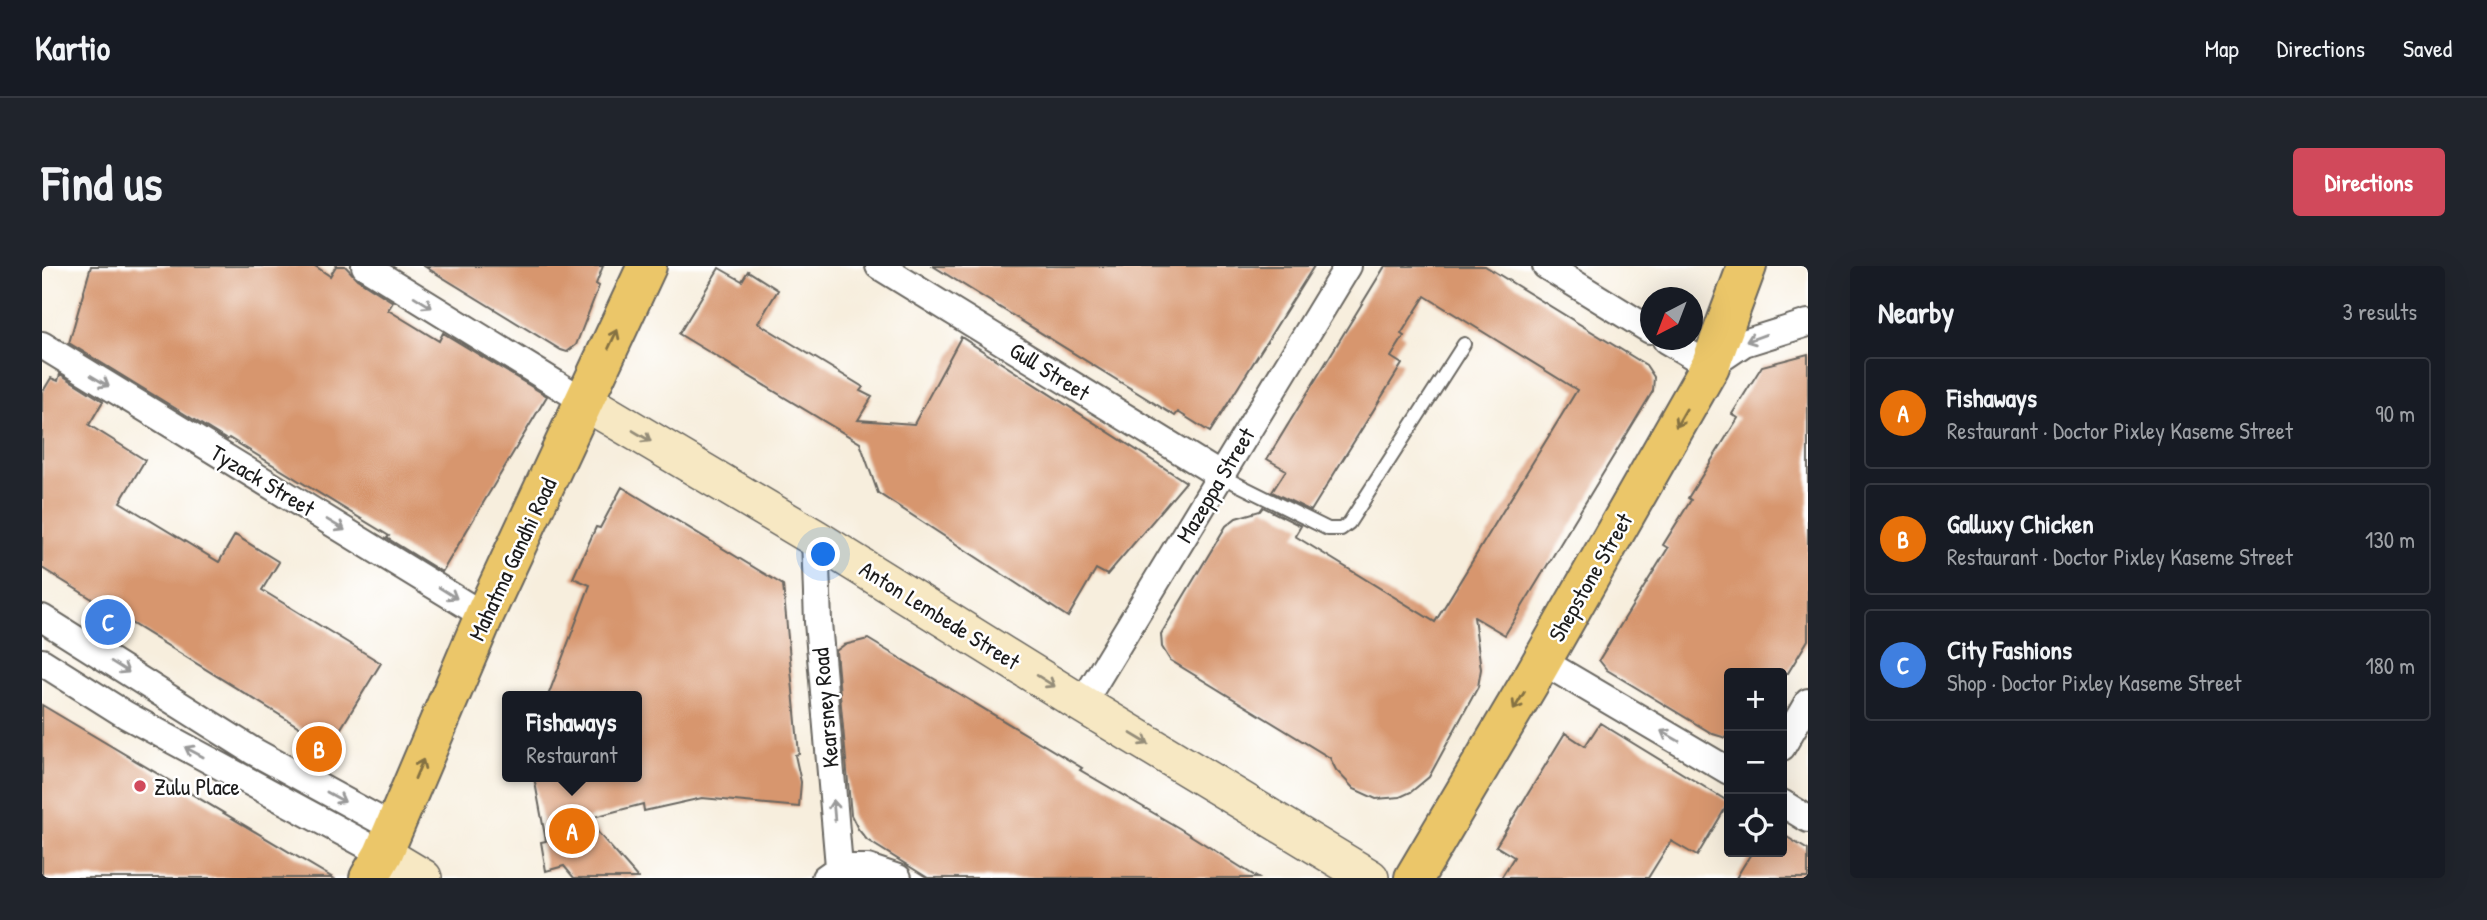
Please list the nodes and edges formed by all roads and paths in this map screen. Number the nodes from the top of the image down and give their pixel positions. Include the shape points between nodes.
1 (365, 266) edge
2 (647, 266) edge
3 (879, 266) edge
4 (1348, 266) edge
5 (1546, 266) edge
6 (1747, 266) edge
7 (1808, 323) edge
8 (1640, 324) edge
9 (1464, 344) dead end
10 (42, 345) edge
11 (1683, 350) edge
12 (1710, 366) junction
13 (584, 401) junction
14 (1221, 476) junction
15 (816, 538) junction
16 (484, 616) junction
17 (42, 618) edge
18 (1542, 661) junction
19 (42, 662) edge
20 (1808, 702) edge
21 (1082, 704) junction
22 (1787, 738) edge
23 (1724, 768) edge
24 (1787, 806) edge
25 (1808, 819) edge
26 (382, 854) edge
27 (835, 875) edge
28 (423, 878) edge
29 (898, 878) edge
30 (1370, 878) edge
31 (1415, 878) edge

1 -> 13 street, Anton Lembede Street
13 -> 2 main road, Mahatma Gandhi Road
3 - 14 street, Gull Street
4 - 14 street, Mazeppa Street
5 - 8 street
6 - 12 main road, Shepstone Street
7 -> 12 street via 1744,343
9 - 14 lane via 1341,529 1328,529
10 -> 16 street, Tyzack Street
11 - 12 street
12 -> 18 main road, Shepstone Street
13 -> 15 main road, Anton Lembede Street
13 - 16 main road, Mahatma Gandhi Road
14 - 21 street, Mazeppa Street
15 -> 21 main road, Anton Lembede Street
27 -> 15 street, Kearsney Road
26 -> 16 main road, Mahatma Gandhi Road
17 -> 26 street via 253,751
23 -> 18 street
18 -> 31 main road, Shepstone Street
26 -> 19 street via 126,715
20 - 22 street
21 -> 30 main road, Anton Lembede Street
24 - 25 street
26 - 28 main road
27 - 29 street via 869,868

